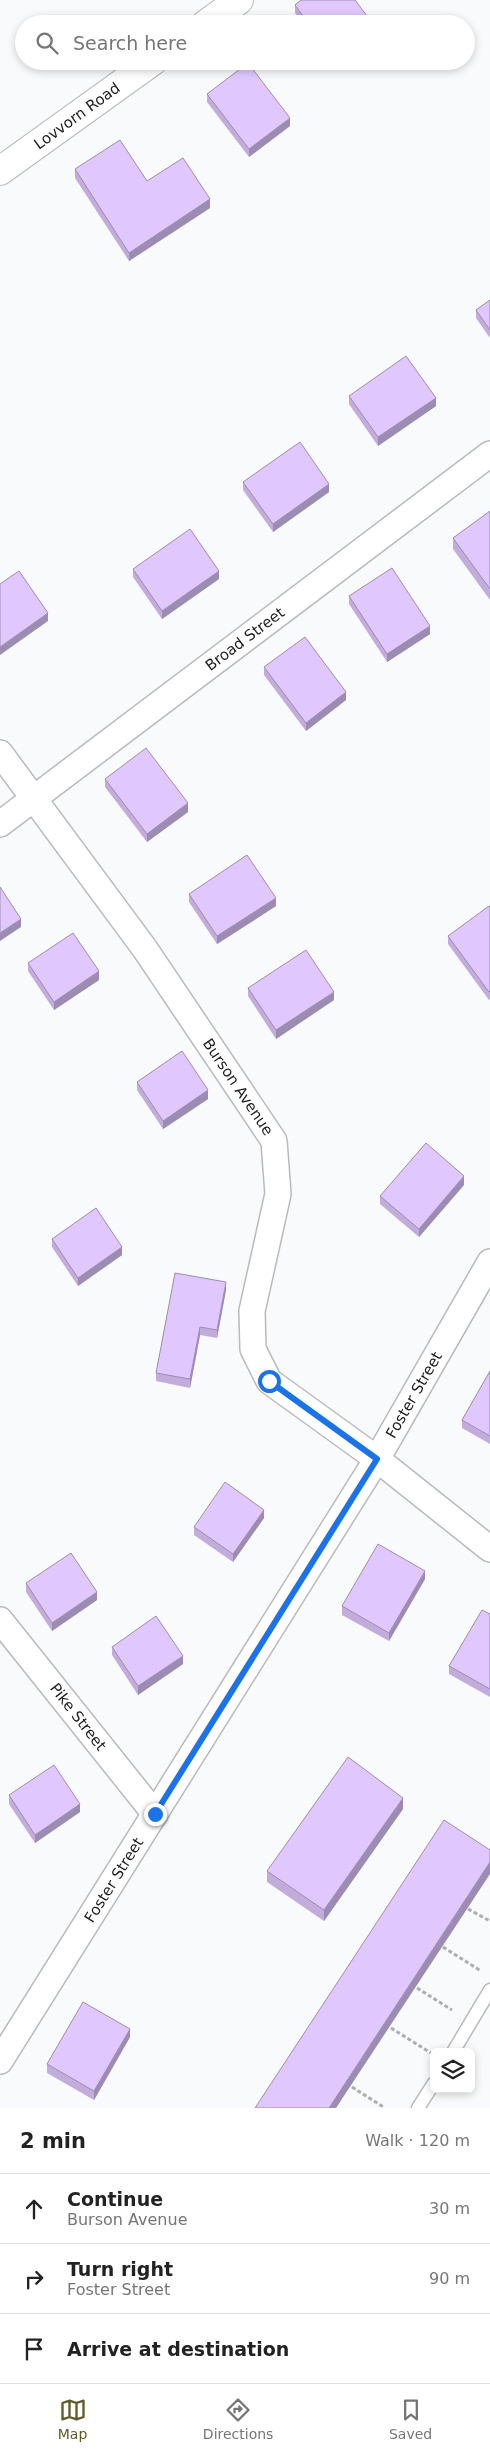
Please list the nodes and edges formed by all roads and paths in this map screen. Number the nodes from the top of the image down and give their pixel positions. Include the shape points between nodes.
1 (239, 0) edge
2 (218, 15) edge
3 (140, 70) edge
4 (0, 171) edge
5 (490, 454) edge
6 (0, 753) edge
7 (33, 800) junction
8 (0, 824) edge
9 (490, 1262) edge
10 (377, 1459) junction
11 (490, 1549) edge
12 (0, 1620) edge
13 (155, 1814) junction
14 (468, 1909) edge
15 (490, 1921) edge
16 (443, 1947) edge
17 (482, 1972) dead end
18 (417, 1988) edge
19 (490, 1990) edge
20 (471, 2022) junction
21 (391, 2028) edge
22 (455, 2048) edge
23 (430, 2052) edge
24 (0, 2061) edge
25 (352, 2087) edge
26 (430, 2089) edge
27 (385, 2108) edge
28 (418, 2108) edge

1 - 2 street
3 - 4 street, Lovvorn Road
5 - 7 street, Broad Street
6 - 7 street, Burson Avenue
7 - 8 street, Broad Street
7 - 10 street, Burson Avenue via 145,949 274,1141 278,1194 252,1311 254,1349 269,1381
9 - 10 street, Foster Street
10 - 11 street, Burson Avenue
10 - 13 street, Foster Street
12 - 13 street, Pike Street
13 - 24 street, Foster Street
14 - 15 path
16 - 17 path
18 - 20 path
19 - 20 lane
20 - 22 lane
21 - 23 path
25 - 27 path
26 - 28 lane

